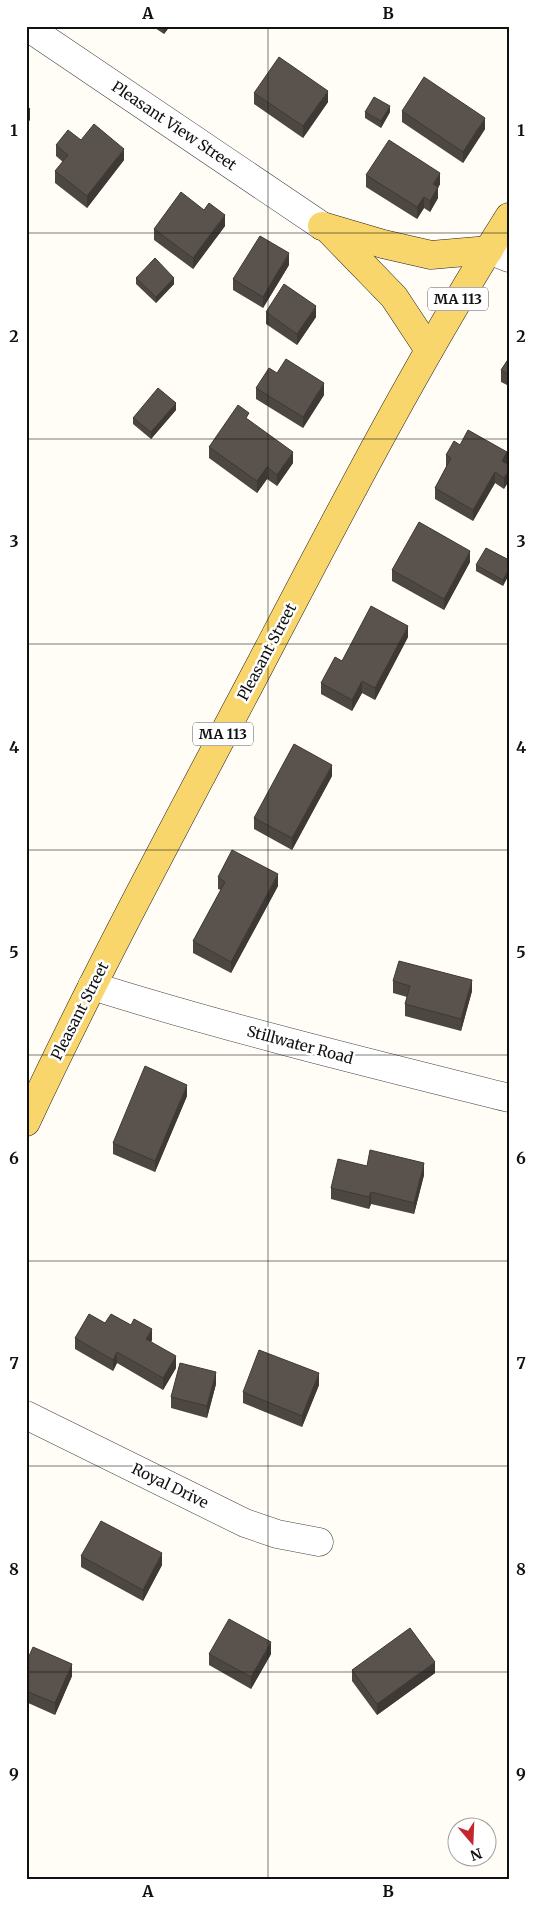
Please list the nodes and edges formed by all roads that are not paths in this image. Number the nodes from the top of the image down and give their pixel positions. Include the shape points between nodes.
1 (26, 26) edge
2 (509, 217) edge
3 (322, 226) junction
4 (499, 254) edge
5 (428, 350) junction
6 (92, 986) junction
7 (509, 1098) edge
8 (26, 1122) edge
9 (26, 1415) edge
10 (319, 1542) dead end

1 - 3 street, Pleasant View Street
2 - 4 main road, Pleasant Street / MA 113
3 - 4 main road via 431,255
3 - 5 main road via 394,297
4 - 5 main road, Pleasant Street / MA 113
5 - 6 main road, Pleasant Street / MA 113
6 - 7 street, Stillwater Road via 289,1043
6 - 8 main road, Pleasant Street / MA 113
9 - 10 street, Royal Drive via 245,1523 277,1534

